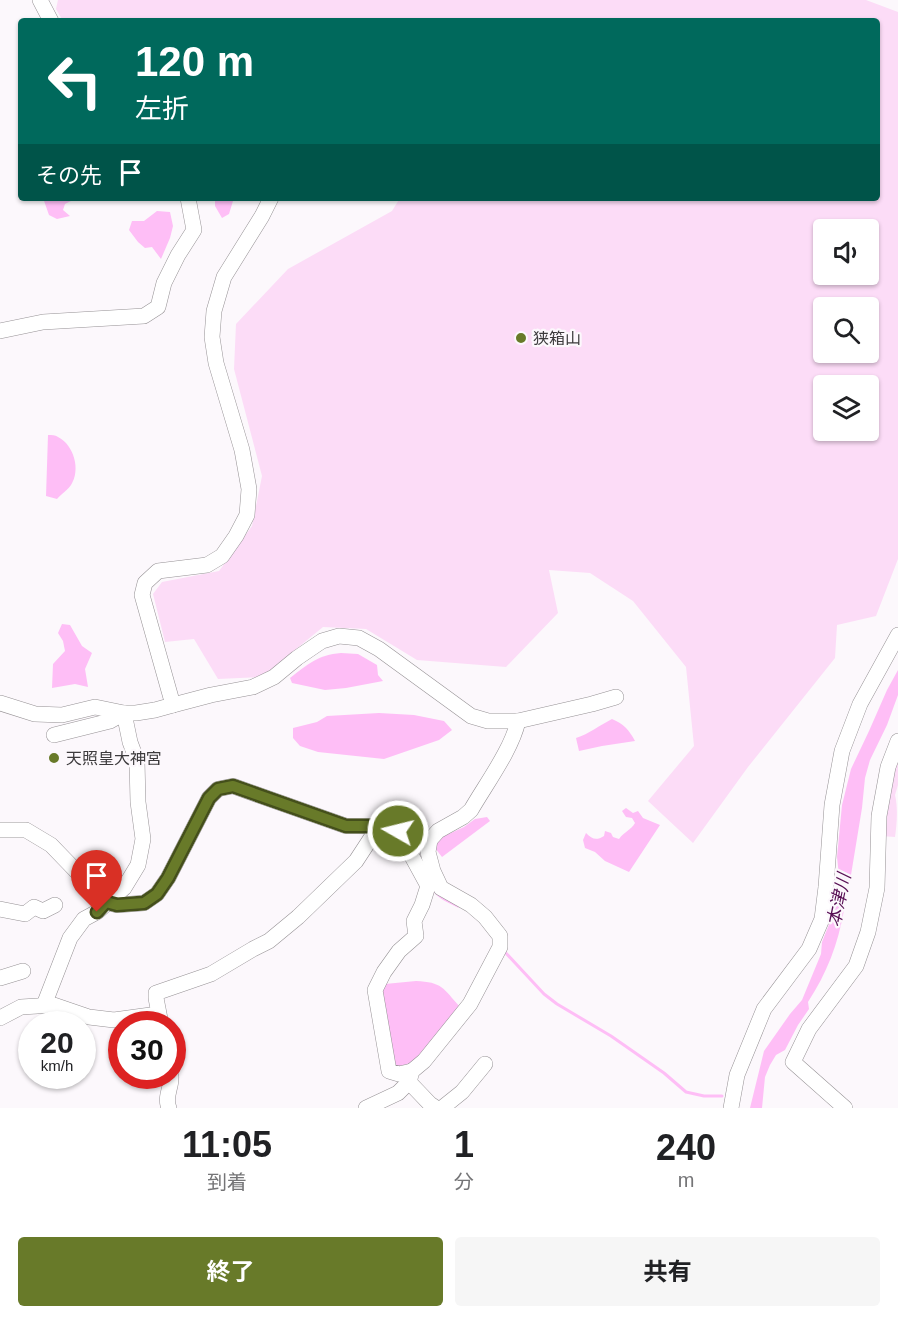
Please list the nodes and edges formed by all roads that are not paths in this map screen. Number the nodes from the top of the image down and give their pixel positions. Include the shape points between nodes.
1 (40, 0) edge
2 (49, 18) edge
3 (189, 201) edge
4 (270, 201) edge
5 (0, 331) edge
6 (898, 635) edge
7 (616, 697) dead end
8 (0, 704) edge
9 (173, 705) junction
10 (124, 713) junction
11 (518, 721) junction
12 (54, 735) dead end
13 (898, 741) edge
14 (375, 826) junction
15 (0, 830) edge
16 (106, 902) junction
17 (55, 905) dead end
18 (0, 909) edge
19 (23, 971) dead end
20 (0, 978) edge
21 (44, 1005) junction
22 (158, 1011) edge
23 (0, 1018) edge
24 (108, 1019) edge
25 (485, 1064) dead end
26 (411, 1076) junction
27 (169, 1089) edge
28 (168, 1108) edge
29 (366, 1108) edge
30 (436, 1108) edge
31 (442, 1108) edge
32 (731, 1108) edge
33 (845, 1108) edge

1 - 2 street
3 - 5 street via 194,230 164,283 158,307 144,316 43,322
4 - 9 street via 224,277 214,311 212,337 242,450 249,489 247,515 222,556 207,565 158,571 145,583 142,595
6 - 32 street via 860,704 842,751 832,805 822,919 809,949 765,1009 737,1075
7 - 11 street
8 - 10 street via 35,714 62,715 94,707
9 - 10 street
9 - 11 street via 253,687 274,677 322,641 339,636 359,638 379,649 471,716 488,721
10 - 12 street via 110,721
10 - 16 street via 137,761 143,839 138,865 124,888
11 - 26 street via 516,733 471,810 430,840 432,871 441,888 485,917 500,936 500,946 470,1004
13 - 33 street via 888,767 879,816 877,888 868,932 856,966 809,1029 793,1062
14 - 16 street via 346,826 233,786 218,789 209,798 157,894 144,903
14 - 22 street via 356,861 282,932 212,974 156,993
14 - 26 street via 386,824 398,831 428,886 414,921 416,936 399,951 375,990 389,1071
15 - 16 street via 26,830 51,845
16 - 21 street via 84,919 70,938
17 - 18 street via 43,911 34,907 25,914
19 - 20 street
21 - 23 street via 21,1007
21 - 24 street
25 - 31 street via 462,1092
26 - 29 street via 398,1093
26 - 30 street
27 - 28 street

